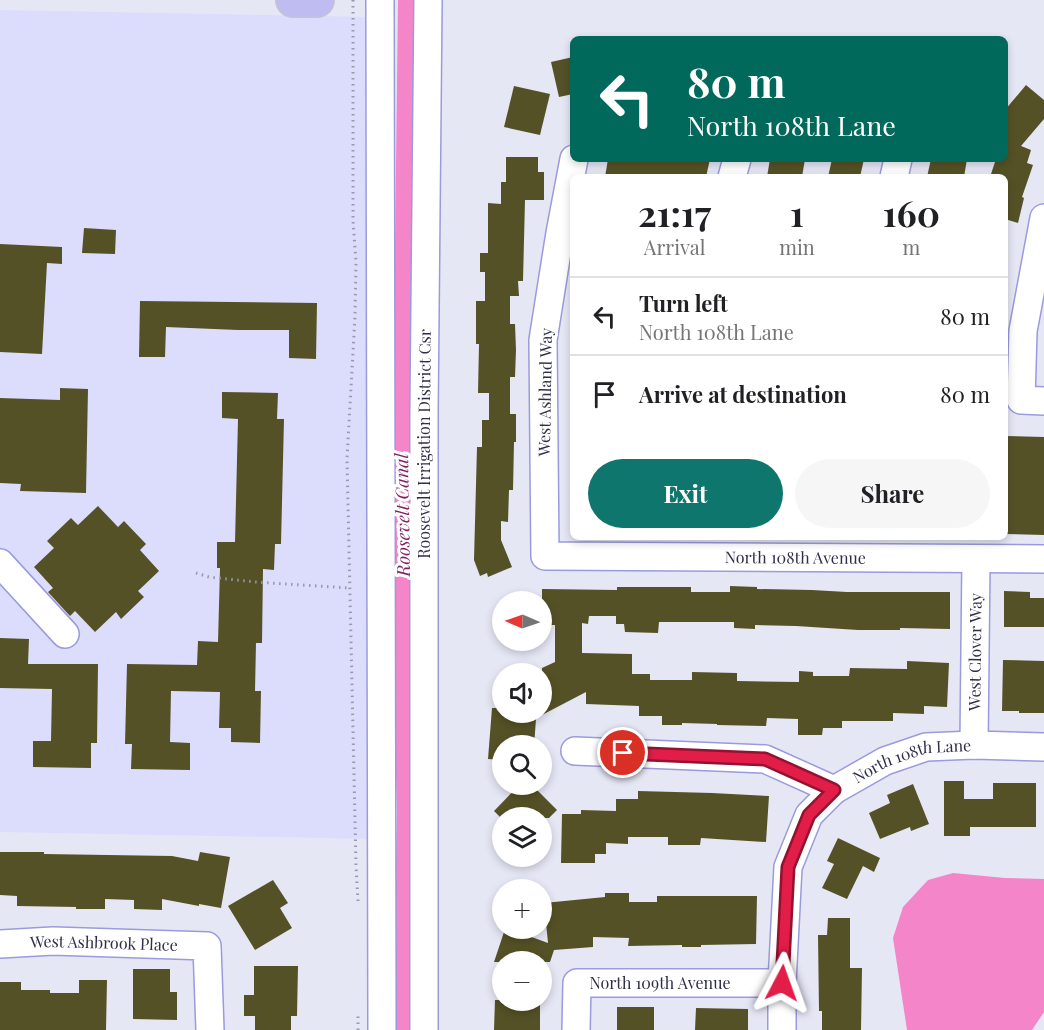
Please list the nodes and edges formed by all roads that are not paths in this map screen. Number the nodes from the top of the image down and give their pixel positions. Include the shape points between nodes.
1 (293, 0) edge
2 (317, 0) edge
3 (380, 0) edge
4 (428, 0) edge
5 (570, 180) edge
6 (1044, 218) edge
7 (1044, 401) edge
8 (700, 547) edge
9 (859, 548) edge
10 (545, 556) joint
11 (976, 559) junction
12 (1044, 560) edge
13 (0, 563) edge
14 (65, 634) dead end
15 (974, 745) junction
16 (1044, 747) edge
17 (575, 751) dead end
18 (834, 790) junction
19 (0, 944) edge
20 (782, 983) junction
21 (210, 1030) edge
22 (382, 1030) edge
23 (424, 1030) edge
24 (576, 1030) edge
25 (782, 1030) edge

1 - 2 main road
3 - 22 street
4 - 23 street, Roosevelt Irrigation District Csr
5 - 10 street, West Ashland Way via 543,340
6 - 7 street via 1023,331 1021,400
8 - 9 street, North 108th Avenue
8 - 10 street, North 108th Avenue
9 - 11 street, North 108th Avenue
11 - 12 street, North 108th Avenue
11 - 15 street, West Clover Way
13 - 14 street
15 - 16 street, North 108th Lane
15 - 18 street, North 108th Lane via 926,747 885,761
17 - 18 street, North 108th Lane via 765,759
18 - 20 street via 809,815 788,867
19 - 21 street, West Ashbrook Place via 53,941 207,946
20 - 24 street, North 109th Avenue via 577,983
20 - 25 street

